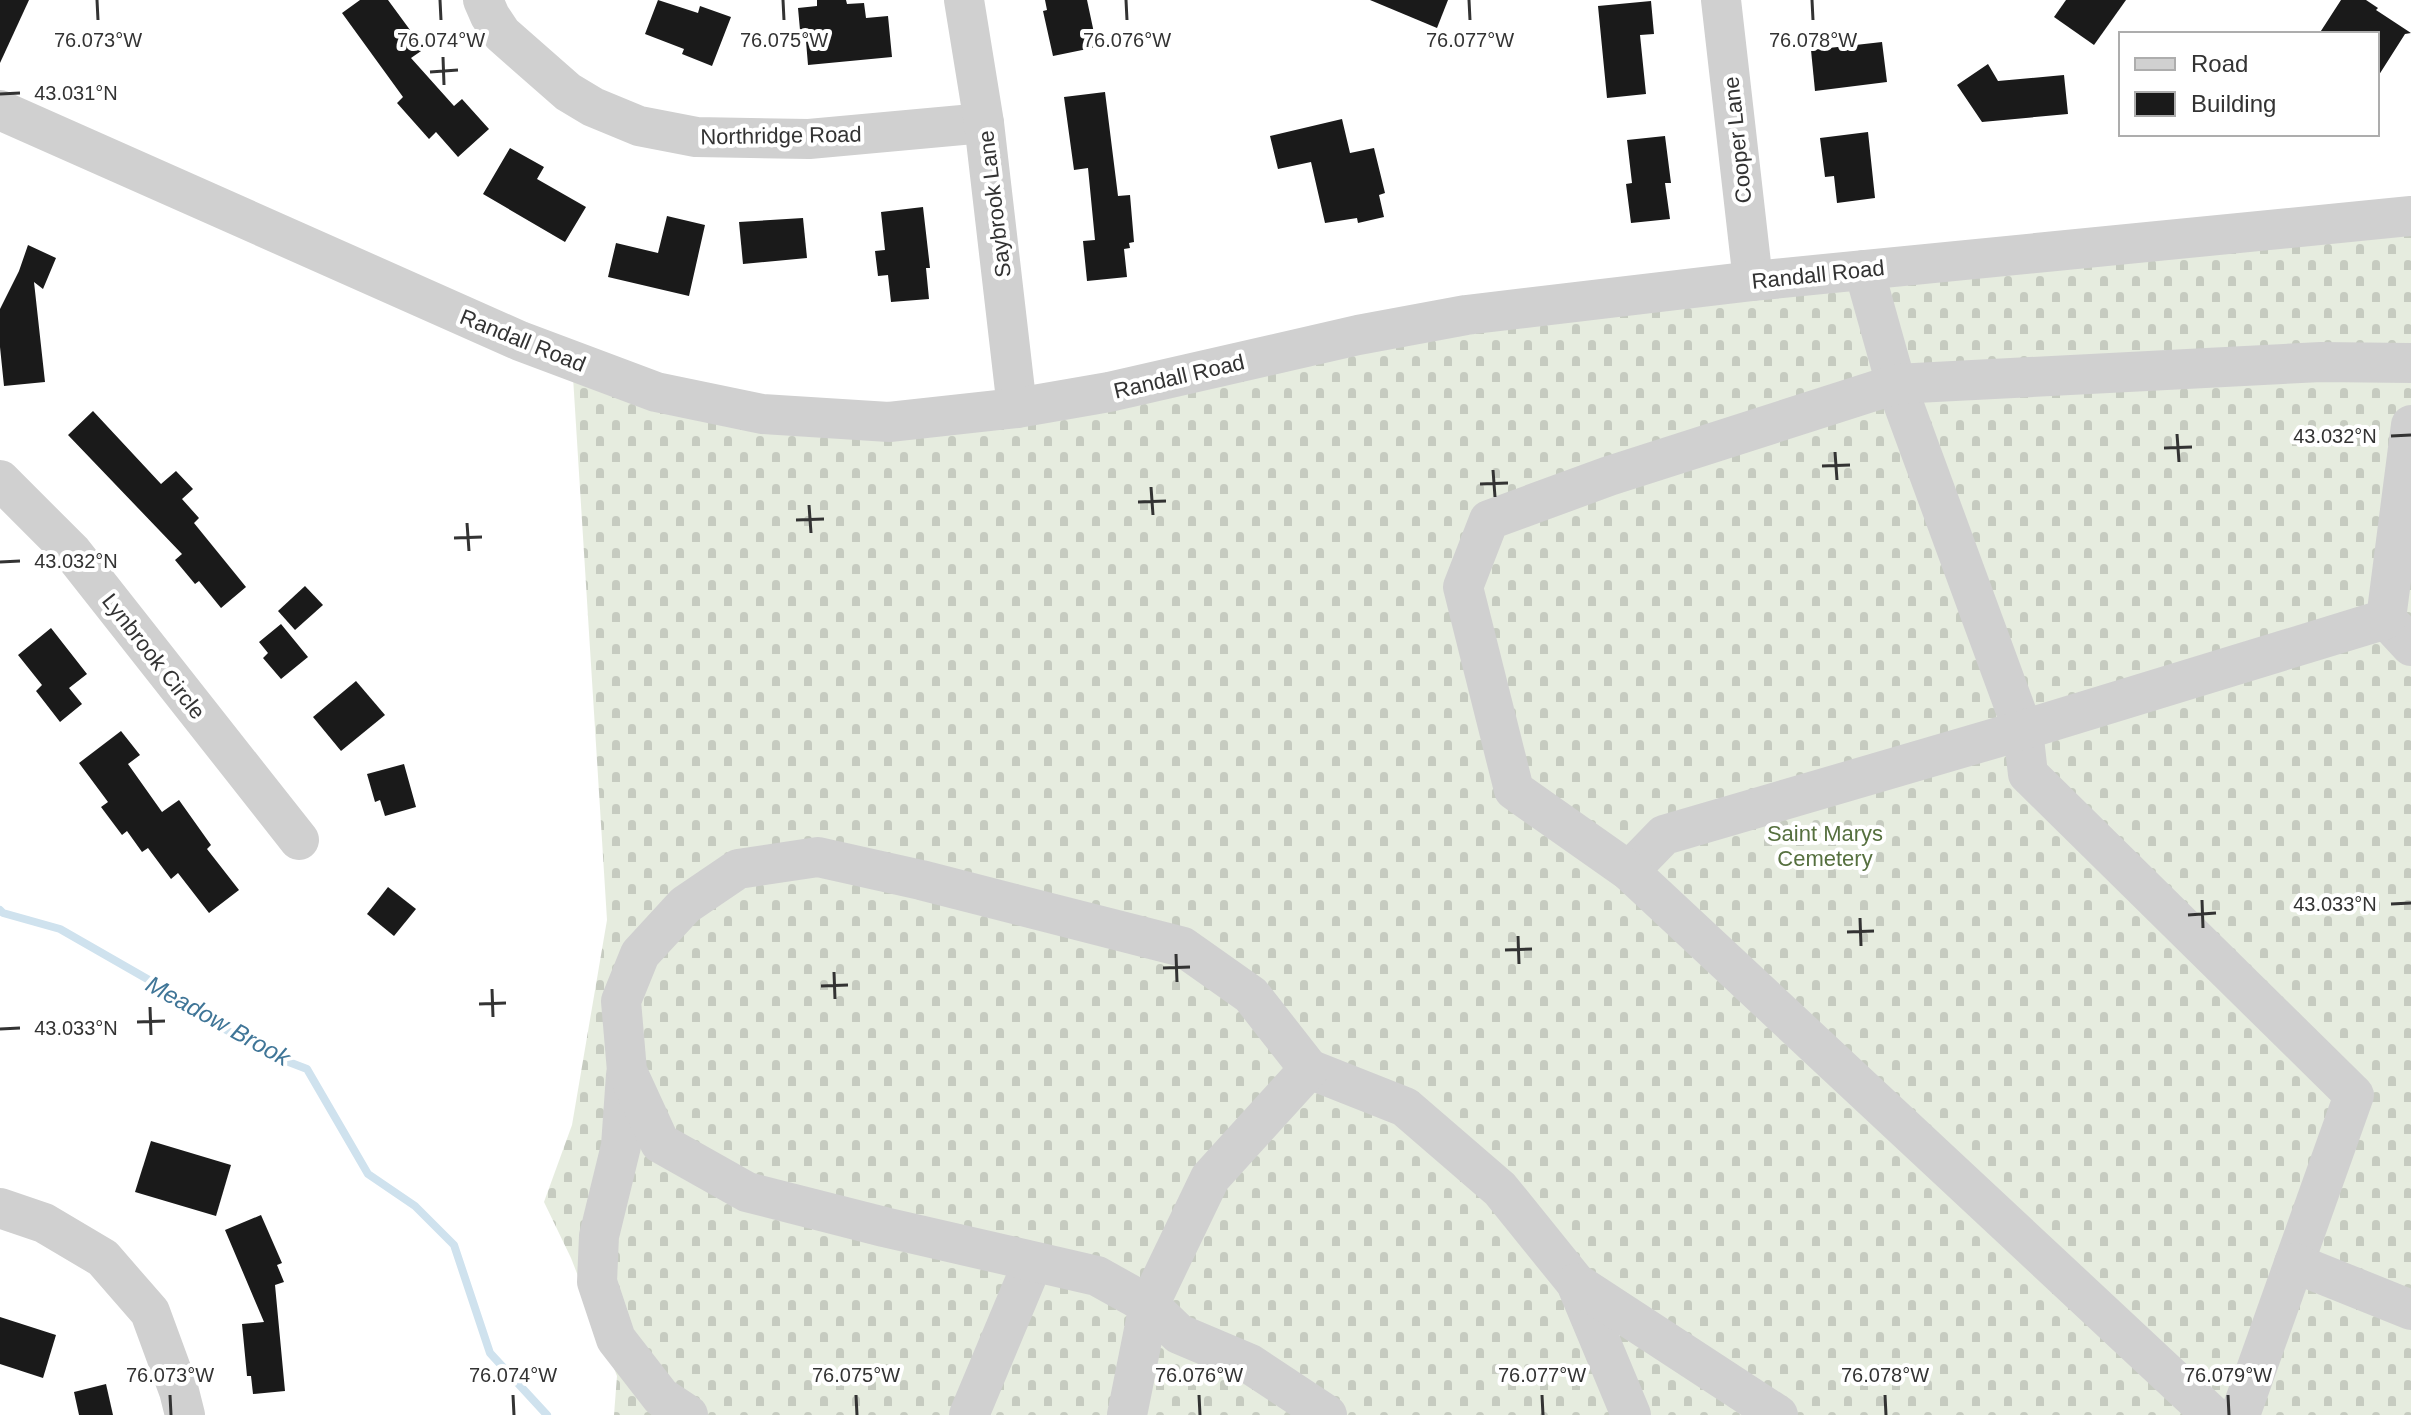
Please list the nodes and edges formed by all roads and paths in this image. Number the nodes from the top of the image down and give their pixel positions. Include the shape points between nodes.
1 (483, 0) edge
2 (964, 0) edge
3 (1721, 0) edge
4 (0, 110) edge
5 (984, 123) junction
6 (2411, 216) edge
7 (1864, 270) junction
8 (1753, 281) junction
9 (2411, 363) edge
10 (1896, 384) junction
11 (1017, 408) junction
12 (2411, 425) edge
13 (0, 480) edge
14 (2398, 632) edge
15 (2023, 730) junction
16 (299, 840) dead end
17 (1629, 871) junction
18 (1309, 1069) junction
19 (627, 1071) junction
20 (0, 1208) edge
21 (1033, 1262) junction
22 (2294, 1263) junction
23 (1576, 1283) junction
24 (1149, 1305) junction
25 (2411, 1310) edge
26 (185, 1415) edge
27 (688, 1415) edge
28 (969, 1415) edge
29 (1127, 1415) edge
30 (1327, 1415) edge
31 (1631, 1415) edge
32 (1778, 1415) edge
33 (2212, 1415) edge
34 (2240, 1415) edge

1 - 5 street, Northridge Road via 502,34 568,92 639,126 696,137 809,139
2 - 5 street, Saybrook Lane
3 - 8 street, Cooper Lane
4 - 11 street, Randall Road via 520,341 656,392 762,414 889,422
5 - 11 street, Saybrook Lane
6 - 7 street, Randall Road
7 - 8 street, Randall Road
7 - 10 street
8 - 11 street, Randall Road via 1466,315
9 - 10 street via 2321,362
10 - 15 street
10 - 17 street via 1489,520 1463,587 1514,790
12 - 14 street
13 - 16 street, Lynbrook Circle via 72,552
14 - 15 street
15 - 17 street via 1664,835
15 - 22 street via 2028,774 2354,1095
17 - 33 street
18 - 19 street via 1251,995 1183,947 818,857 738,869 685,905 640,954 621,1001
18 - 23 street via 1405,1107 1500,1189
18 - 24 street via 1210,1178
19 - 21 street via 660,1143 747,1192
19 - 27 street via 621,1146 599,1236 597,1282 616,1339 661,1397
20 - 26 street via 44,1223 103,1258 150,1312
21 - 24 street via 1097,1276
21 - 28 street
22 - 25 street
22 - 34 street
23 - 31 street
23 - 32 street
24 - 29 street
24 - 30 street via 1179,1334 1250,1364

